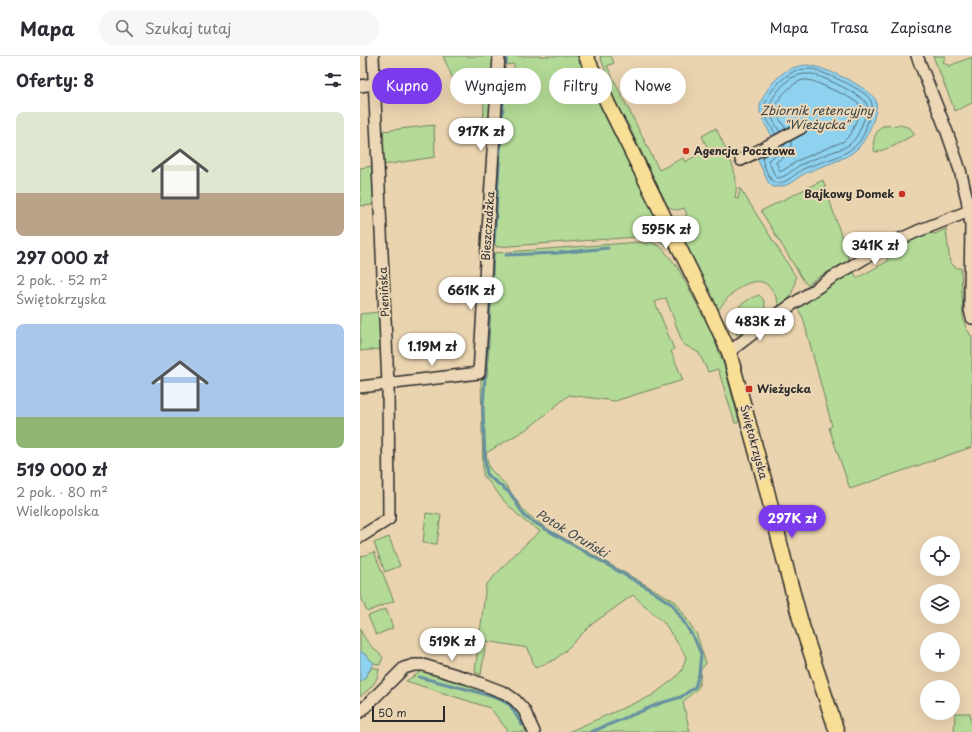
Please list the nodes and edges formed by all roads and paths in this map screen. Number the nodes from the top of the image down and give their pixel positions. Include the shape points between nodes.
1 (373, 56) edge
2 (499, 56) edge
3 (586, 56) edge
4 (917, 56) edge
5 (373, 68) edge
6 (372, 84) edge
7 (360, 86) edge
8 (375, 104) edge
9 (801, 128) dead end
10 (742, 160) dead end
11 (971, 211) edge
12 (972, 318) edge
13 (729, 352) junction
14 (388, 384) junction
15 (360, 387) edge
16 (360, 536) edge
17 (360, 712) edge
18 (534, 732) edge
19 (837, 732) edge

1 - 5 street, Pienińska
2 - 14 street, Bieszczadzka via 479,373
3 - 13 main road, Świętokrzyska
4 - 11 street via 947,132
6 - 7 street
8 - 14 street, Pienińska
9 - 10 street
11 - 12 street
11 - 13 street via 885,246 778,314
13 - 19 main road, Świętokrzyska via 802,626
14 - 15 street, Bieszczadzka
14 - 16 street, Pienińska via 389,519
17 - 18 street via 404,668 423,666 469,679 505,693 524,710

